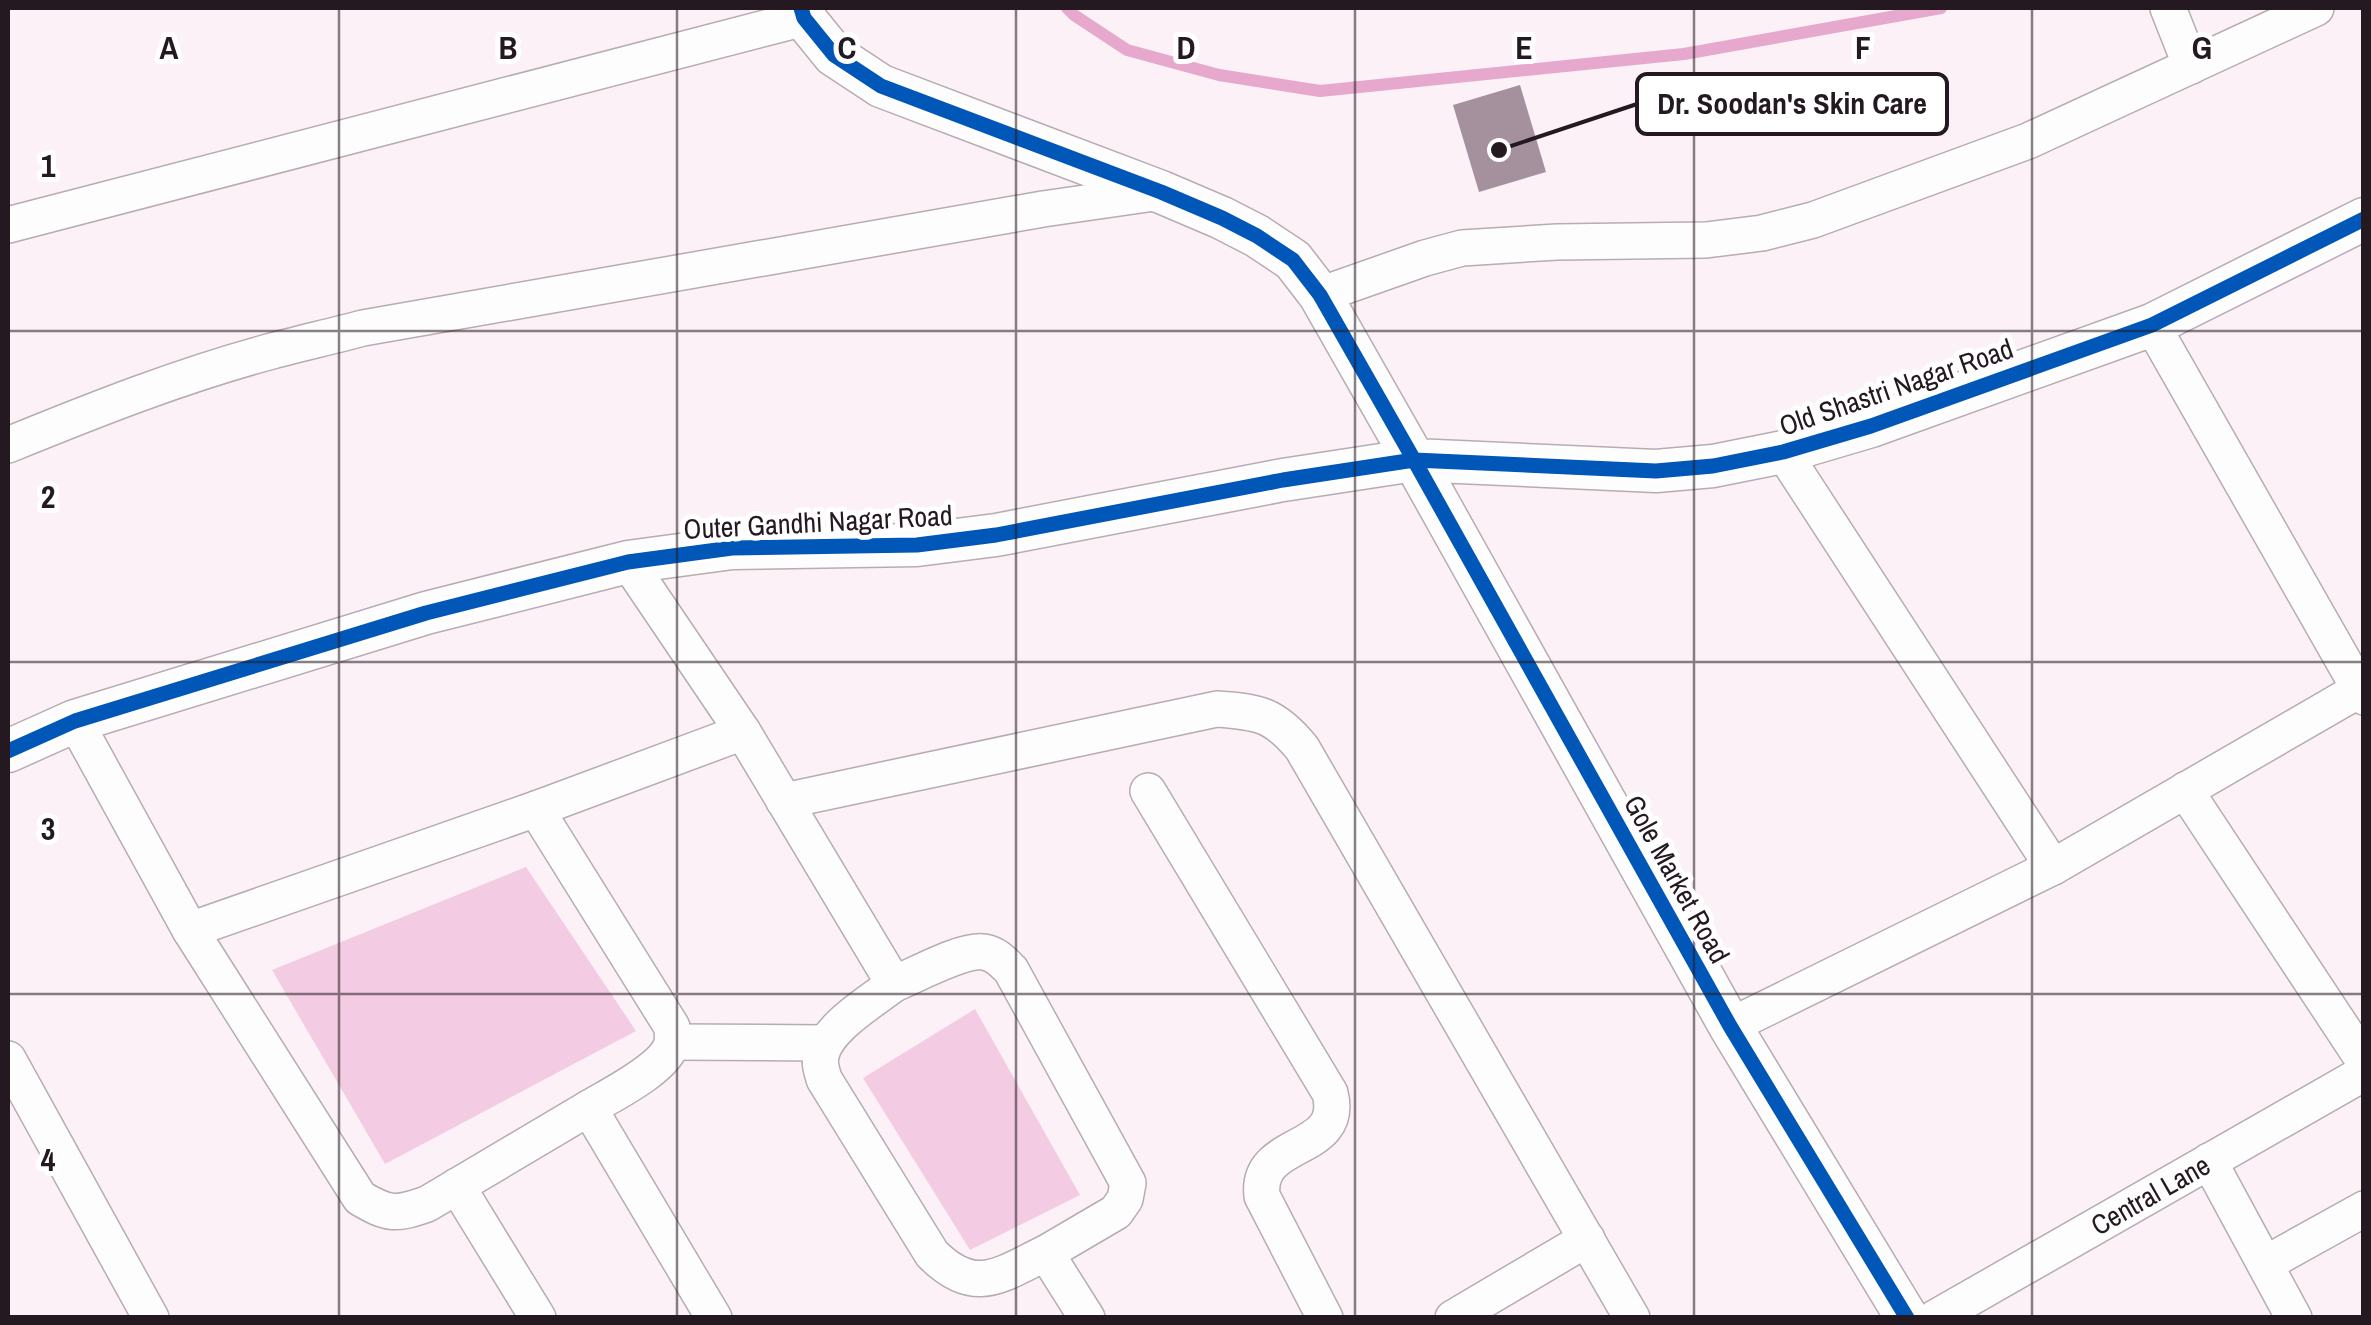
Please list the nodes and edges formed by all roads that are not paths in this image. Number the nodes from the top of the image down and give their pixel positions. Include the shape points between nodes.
1 (2168, 8) edge
2 (2316, 8) edge
3 (803, 13) edge
4 (2191, 66) junction
5 (1162, 192) junction
6 (2364, 219) edge
7 (8, 225) edge
8 (1320, 295) junction
9 (2152, 325) junction
10 (8, 444) edge
11 (1783, 452) junction
12 (1414, 460) junction
13 (628, 562) junction
14 (2362, 691) edge
15 (76, 721) junction
16 (743, 732) junction
17 (8, 751) edge
18 (1148, 790) dead end
19 (2185, 790) junction
20 (784, 801) junction
21 (536, 809) junction
22 (2053, 867) junction
23 (190, 930) junction
24 (894, 984) junction
25 (1730, 1026) junction
26 (673, 1042) junction
27 (825, 1043) junction
28 (8, 1059) edge
29 (2364, 1061) edge
30 (2364, 1073) edge
31 (589, 1108) junction
32 (2209, 1161) junction
33 (457, 1186) junction
34 (2364, 1210) edge
35 (1587, 1240) junction
36 (1046, 1253) junction
37 (2264, 1264) junction
38 (151, 1318) edge
39 (538, 1318) edge
40 (714, 1318) edge
41 (1087, 1318) edge
42 (1325, 1318) edge
43 (1453, 1318) edge
44 (1632, 1318) edge
45 (1908, 1318) edge
46 (1936, 1318) edge
47 (2294, 1318) edge

1 - 4 street
2 - 4 street
3 - 5 street, Gole Market Road via 834,55 881,86
3 - 7 street
4 - 8 street via 2028,141 1762,233 1462,248
5 - 8 street, Gole Market Road via 1258,236 1293,260
5 - 10 street via 363,328 186,378
6 - 9 street, Old Shastri Nagar Road
8 - 12 street, Gole Market Road
9 - 11 street, Old Shastri Nagar Road
9 - 14 street
11 - 12 street, Old Shastri Nagar Road via 1656,471
11 - 22 street
12 - 13 street, Outer Gandhi Nagar Road via 996,535 917,545 732,548
12 - 25 street, Gole Market Road
13 - 15 street, Outer Gandhi Nagar Road via 426,612
13 - 16 street
14 - 19 street
15 - 17 street, Outer Gandhi Nagar Road
15 - 23 street
16 - 20 street
16 - 21 street
18 - 42 street via 1330,1093 1334,1107 1322,1132 1280,1156 1260,1182
19 - 22 street
19 - 29 street
20 - 24 street
20 - 35 street via 1218,709 1271,718 1302,748
21 - 23 street
21 - 26 street via 672,1027
22 - 25 street
23 - 33 street via 360,1198 401,1213
24 - 27 street
24 - 36 street via 982,952 998,957 1020,986 1128,1183 1116,1212
25 - 45 street, Gole Market Road
26 - 27 street
26 - 31 street via 646,1072
27 - 36 street via 824,1079 948,1270 993,1278
28 - 38 street
30 - 32 street, Central Lane
31 - 33 street
31 - 40 street
32 - 37 street
32 - 46 street, Central Lane
33 - 39 street
34 - 37 street
35 - 43 street
35 - 44 street
36 - 41 street
37 - 47 street

